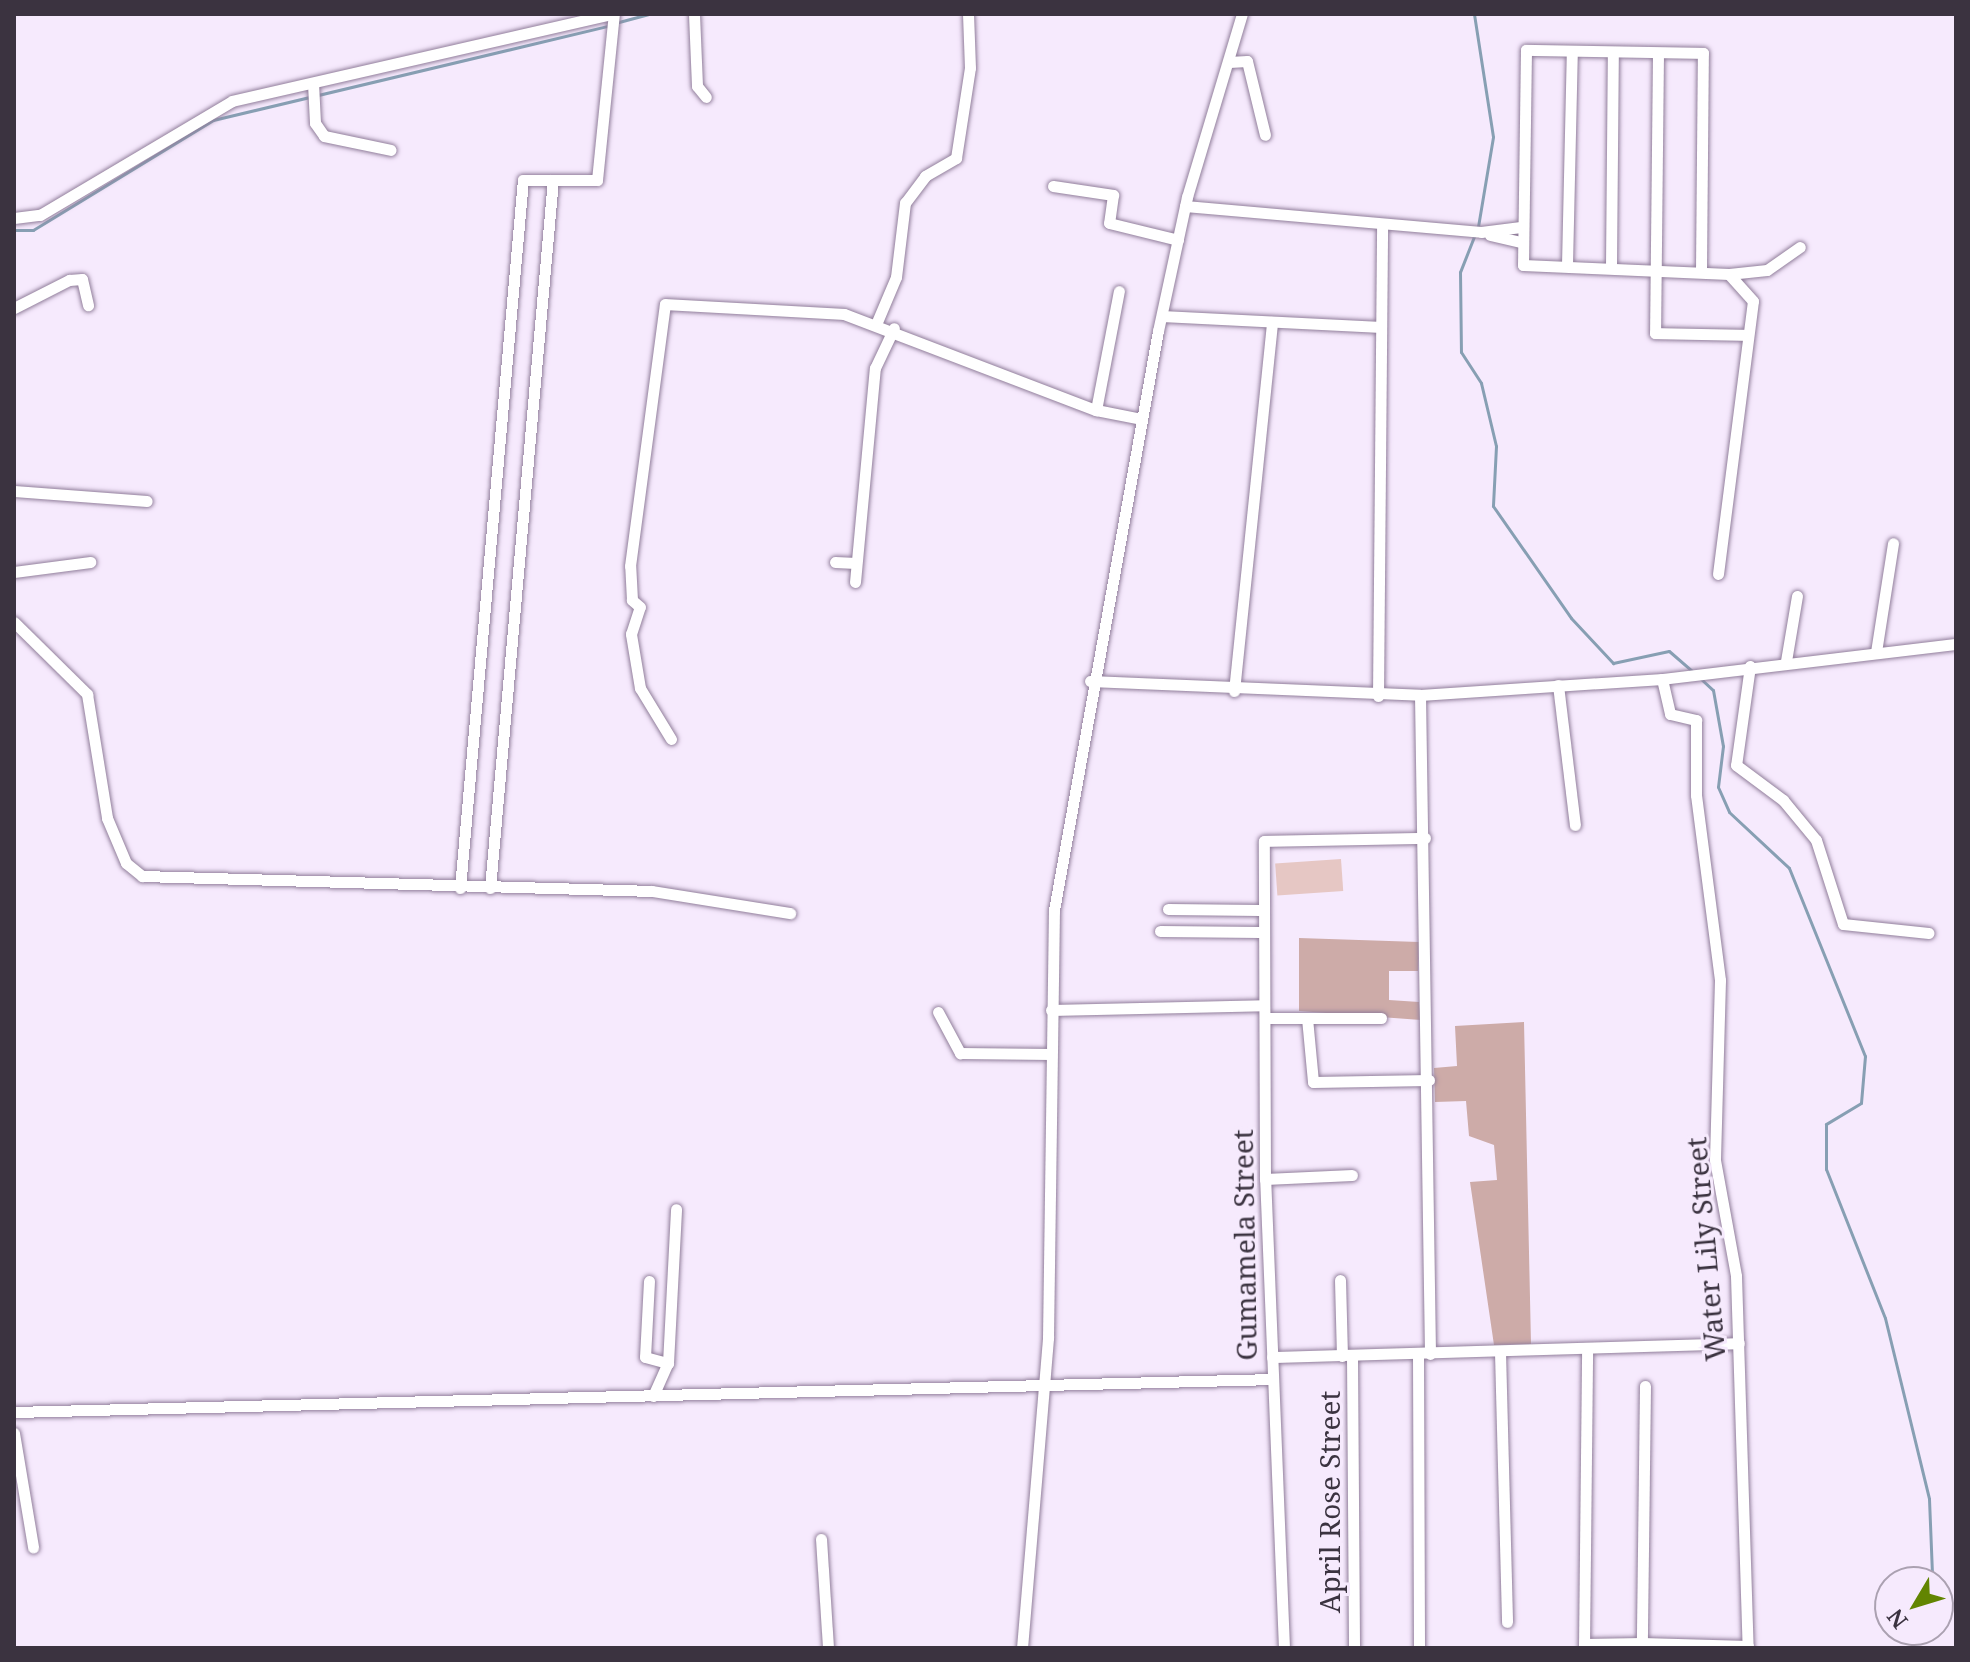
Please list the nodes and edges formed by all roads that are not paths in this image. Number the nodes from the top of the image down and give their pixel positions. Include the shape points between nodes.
1 (613, 14) edge
2 (694, 14) edge
3 (968, 14) edge
4 (1242, 14) edge
5 (1572, 52) junction
6 (1613, 52) junction
7 (1658, 53) junction
8 (1229, 62) junction
9 (313, 83) junction
10 (706, 97) dead end
11 (1265, 135) dead end
12 (391, 150) dead end
13 (553, 180) junction
14 (1053, 186) dead end
15 (1185, 206) junction
16 (14, 218) edge
17 (1382, 224) junction
18 (1521, 227) junction
19 (1481, 232) junction
20 (1178, 240) junction
21 (1521, 242) junction
22 (1800, 247) dead end
23 (1567, 265) junction
24 (1611, 266) junction
25 (1657, 269) junction
26 (1701, 270) junction
27 (1729, 274) junction
28 (1119, 291) dead end
29 (88, 305) dead end
30 (14, 308) edge
31 (1162, 316) junction
32 (877, 322) junction
33 (1272, 322) junction
34 (1381, 327) junction
35 (894, 328) junction
36 (1747, 335) junction
37 (1096, 410) junction
38 (1142, 419) junction
39 (14, 491) edge
40 (147, 501) dead end
41 (1893, 543) dead end
42 (90, 562) dead end
43 (835, 562) dead end
44 (856, 563) junction
45 (14, 572) edge
46 (1718, 574) dead end
47 (855, 582) dead end
48 (1797, 596) dead end
49 (14, 622) edge
50 (1956, 644) edge
51 (1876, 652) junction
52 (1786, 661) junction
53 (1750, 666) junction
54 (1662, 679) junction
55 (1090, 681) junction
56 (1558, 685) junction
57 (1234, 691) junction
58 (1420, 695) junction
59 (1378, 696) junction
60 (671, 739) dead end
61 (1575, 825) dead end
62 (1425, 838) junction
63 (460, 888) junction
64 (490, 888) junction
65 (1168, 909) dead end
66 (1260, 910) junction
67 (790, 913) dead end
68 (1160, 931) dead end
69 (1260, 932) junction
70 (1929, 933) dead end
71 (1051, 1010) junction
72 (1264, 1011) junction
73 (938, 1012) dead end
74 (1307, 1018) junction
75 (1381, 1018) dead end
76 (1051, 1054) junction
77 (1429, 1080) junction
78 (1352, 1175) dead end
79 (1265, 1179) junction
80 (676, 1209) dead end
81 (1340, 1280) dead end
82 (649, 1281) dead end
83 (1739, 1343) junction
84 (1587, 1351) junction
85 (1500, 1352) junction
86 (1424, 1354) junction
87 (1347, 1356) junction
88 (1272, 1357) junction
89 (668, 1363) junction
90 (1272, 1379) junction
91 (1045, 1385) junction
92 (1645, 1386) dead end
93 (653, 1396) junction
94 (14, 1412) edge
95 (14, 1433) edge
96 (821, 1539) dead end
97 (33, 1547) dead end
98 (1507, 1622) dead end
99 (1642, 1643) junction
100 (1584, 1646) edge
101 (1748, 1647) edge
102 (828, 1648) edge
103 (1022, 1648) edge
104 (1284, 1648) edge
105 (1354, 1648) edge
106 (1419, 1648) edge

1 - 9 street
1 - 13 street via 597,180
2 - 10 street via 697,86
3 - 32 street via 970,68 956,158 925,176 905,203 896,277
4 - 8 street
5 - 6 street
5 - 18 street via 1526,50
5 - 23 street
6 - 7 street
6 - 24 street
7 - 25 street
7 - 26 street via 1703,53
8 - 11 street via 1247,61
8 - 15 street
9 - 12 street via 315,123 324,136
9 - 16 street via 232,101 40,215
13 - 63 street via 523,180
13 - 64 street
14 - 20 street via 1113,195 1109,223
15 - 17 street
15 - 20 street
17 - 19 street
17 - 34 street
18 - 19 street
18 - 21 street
19 - 21 street
20 - 31 street
21 - 23 street via 1523,265
22 - 27 street via 1767,270
23 - 24 street
24 - 25 street
25 - 26 street
25 - 36 street via 1655,333
26 - 27 street
27 - 36 street via 1753,301
28 - 37 street
29 - 30 street via 82,279
31 - 33 street
31 - 38 street
32 - 35 street
32 - 60 street via 787,307 663,306 630,566 632,600 640,607 631,634 640,688
33 - 34 street
33 - 57 street
34 - 59 street
35 - 37 street
35 - 44 street via 875,368
36 - 46 street
37 - 38 street
38 - 55 street
39 - 40 street
41 - 51 street
42 - 45 street
43 - 44 street
44 - 47 street
48 - 52 street
49 - 63 street via 87,694 107,818 126,863 142,876
50 - 51 street
51 - 52 street
52 - 53 street
53 - 54 street
53 - 70 street via 1736,765 1783,800 1816,840 1843,924
54 - 56 street
54 - 83 street, Water Lily Street via 1670,714 1696,720 1696,795 1720,980 1716,1173
55 - 57 street
55 - 71 street via 1054,910
56 - 58 street
56 - 61 street
57 - 59 street
58 - 59 street
58 - 62 street
62 - 66 street, Gumamela Street via 1264,841
62 - 77 street
63 - 64 street
64 - 67 street via 652,891
65 - 66 street
66 - 69 street, Gumamela Street
68 - 69 street
69 - 72 street, Gumamela Street
71 - 72 street
71 - 76 street
72 - 74 street
72 - 79 street, Gumamela Street
73 - 76 street via 960,1053
74 - 75 street
74 - 77 street via 1313,1082
76 - 91 street
77 - 86 street
78 - 79 street
79 - 88 street, Gumamela Street
80 - 89 street
81 - 87 street, April Rose Street
82 - 89 street via 645,1357
83 - 84 street
83 - 101 street, Water Lily Street
84 - 85 street
84 - 100 street
85 - 86 street
85 - 98 street
86 - 87 street
86 - 106 street
87 - 88 street
87 - 105 street, April Rose Street
88 - 90 street, Gumamela Street
89 - 93 street
90 - 91 street
90 - 104 street, Gumamela Street
91 - 93 street
91 - 103 street
92 - 99 street
93 - 94 street
95 - 97 street
96 - 102 street
99 - 100 street
99 - 101 street

